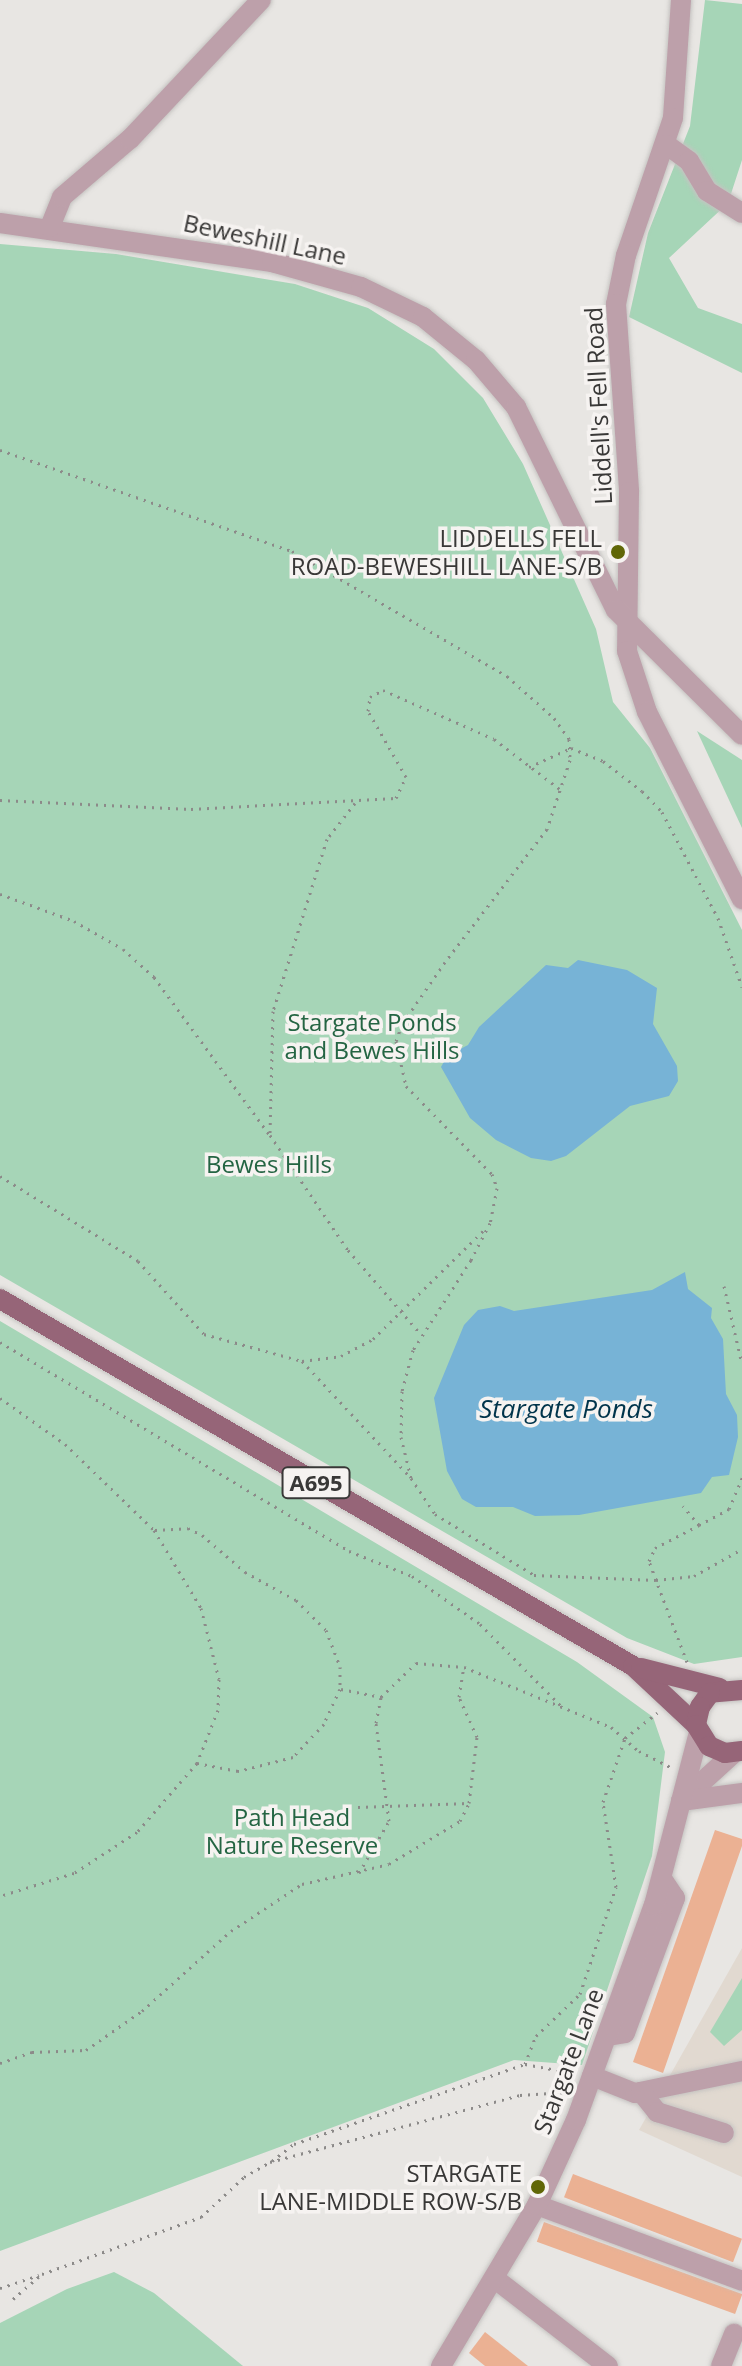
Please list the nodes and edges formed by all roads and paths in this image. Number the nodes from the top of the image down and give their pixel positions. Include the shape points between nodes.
1 (261, 0) edge
2 (681, 0) edge
3 (667, 145) junction
4 (742, 213) edge
5 (0, 223) edge
6 (50, 227) junction
7 (0, 450) edge
8 (629, 627) junction
9 (742, 735) edge
10 (571, 748) junction
11 (529, 767) junction
12 (561, 790) junction
13 (0, 800) edge
14 (355, 803) junction
15 (0, 894) edge
16 (742, 899) edge
17 (742, 987) edge
18 (270, 1135) junction
19 (0, 1176) edge
20 (490, 1223) junction
21 (724, 1286) dead end
22 (0, 1299) edge
23 (402, 1313) junction
24 (421, 1335) junction
25 (0, 1342) edge
26 (302, 1361) junction
27 (742, 1364) edge
28 (0, 1398) edge
29 (411, 1478) junction
30 (742, 1478) edge
31 (683, 1506) dead end
32 (699, 1525) junction
33 (154, 1530) junction
34 (742, 1549) edge
35 (656, 1580) junction
36 (687, 1662) dead end
37 (633, 1666) junction
38 (464, 1667) junction
39 (734, 1687) edge
40 (340, 1689) junction
41 (381, 1697) junction
42 (652, 1702) dead end
43 (564, 1709) junction
44 (661, 1709) junction
45 (667, 1716) dead end
46 (698, 1728) junction
47 (625, 1738) junction
48 (738, 1752) edge
49 (674, 1755) dead end
50 (197, 1763) junction
51 (672, 1768) junction
52 (669, 1780) dead end
53 (742, 1793) edge
54 (681, 1801) junction
55 (388, 1803) junction
56 (469, 1803) junction
57 (358, 1807) dead end
58 (358, 1874) junction
59 (0, 1896) edge
60 (0, 2063) edge
61 (525, 2064) junction
62 (742, 2071) edge
63 (589, 2085) junction
64 (641, 2092) junction
65 (724, 2133) dead end
66 (270, 2162) junction
67 (537, 2205) junction
68 (42, 2274) junction
69 (494, 2278) junction
70 (742, 2281) edge
71 (0, 2288) edge
72 (13, 2299) dead end
73 (734, 2334) dead end
74 (441, 2366) edge
75 (608, 2366) edge
76 (721, 2366) edge

1 - 6 street via 130,139 62,197
2 - 3 street, Liddell's Fell Road via 678,91
3 - 4 street via 689,161 707,191
3 - 8 street, Liddell's Fell Road via 626,255 616,304 629,492
5 - 6 street, Beweshill Lane
6 - 8 street, Beweshill Lane via 319,272 423,317 476,360 516,407 593,572
7 - 10 path via 292,551 507,676 554,718
8 - 9 street, Beweshill Lane
8 - 16 street via 628,662 636,688
10 - 11 path
10 - 12 path
10 - 17 path via 621,772 662,812 718,918
11 - 12 path
11 - 14 path via 494,739 383,690 370,697 368,711 402,768 406,787 396,798
12 - 20 path via 536,847 445,962 396,1041 406,1086 492,1174 497,1188
13 - 14 path via 191,809
14 - 18 path via 327,839 273,1011
15 - 18 path via 74,921 123,949 154,977
18 - 23 path via 348,1250
19 - 26 path via 138,1261 204,1334
20 - 23 path
20 - 24 path
21 - 27 path
22 - 37 main road, A695
23 - 24 path
23 - 26 path via 360,1347 322,1361
24 - 29 path via 406,1370 401,1402 401,1437
25 - 43 path via 349,1551 412,1576 470,1615
26 - 29 path
28 - 33 path via 85,1461
29 - 35 path via 449,1526 534,1575
30 - 32 path via 729,1509
31 - 32 path
32 - 35 path via 655,1548 649,1561
33 - 40 path via 188,1528 202,1535 245,1572 315,1615 335,1647
33 - 50 path via 188,1582 213,1641 218,1710
34 - 35 path via 694,1576
35 - 36 path
37 - 39 main road, A695
37 - 46 main road, A695
38 - 41 path via 416,1663
38 - 43 path
38 - 56 path via 459,1697 477,1737
39 - 46 main road, A695 via 704,1699
40 - 41 path
40 - 50 path via 324,1724 293,1757 238,1771
41 - 55 path via 376,1723
42 - 44 path
43 - 47 path
44 - 45 path
44 - 47 path
46 - 48 main road, A695 via 709,1746
46 - 54 street, Stargate Lane
47 - 51 path
47 - 61 path via 601,1815 615,1869 611,1906 580,1994 536,2036
48 - 54 street
49 - 51 path
50 - 59 path via 137,1832 107,1855 74,1873
51 - 52 path
53 - 54 street
54 - 63 street, Stargate Lane via 662,1879
55 - 56 path
55 - 57 path
55 - 58 path via 383,1837
56 - 58 path via 451,1829 389,1864
58 - 60 path via 302,1884 231,1931 142,2011 86,2050 32,2052
61 - 63 path
61 - 66 path via 294,2144
62 - 64 street
63 - 64 street
63 - 66 path via 520,2095
63 - 67 street, Stargate Lane
64 - 65 street via 657,2112
66 - 68 path via 244,2177 201,2217
67 - 69 street, Stargate Lane
67 - 70 street
68 - 71 path
68 - 72 path
69 - 74 street, Stargate Lane
69 - 75 street
73 - 76 street

